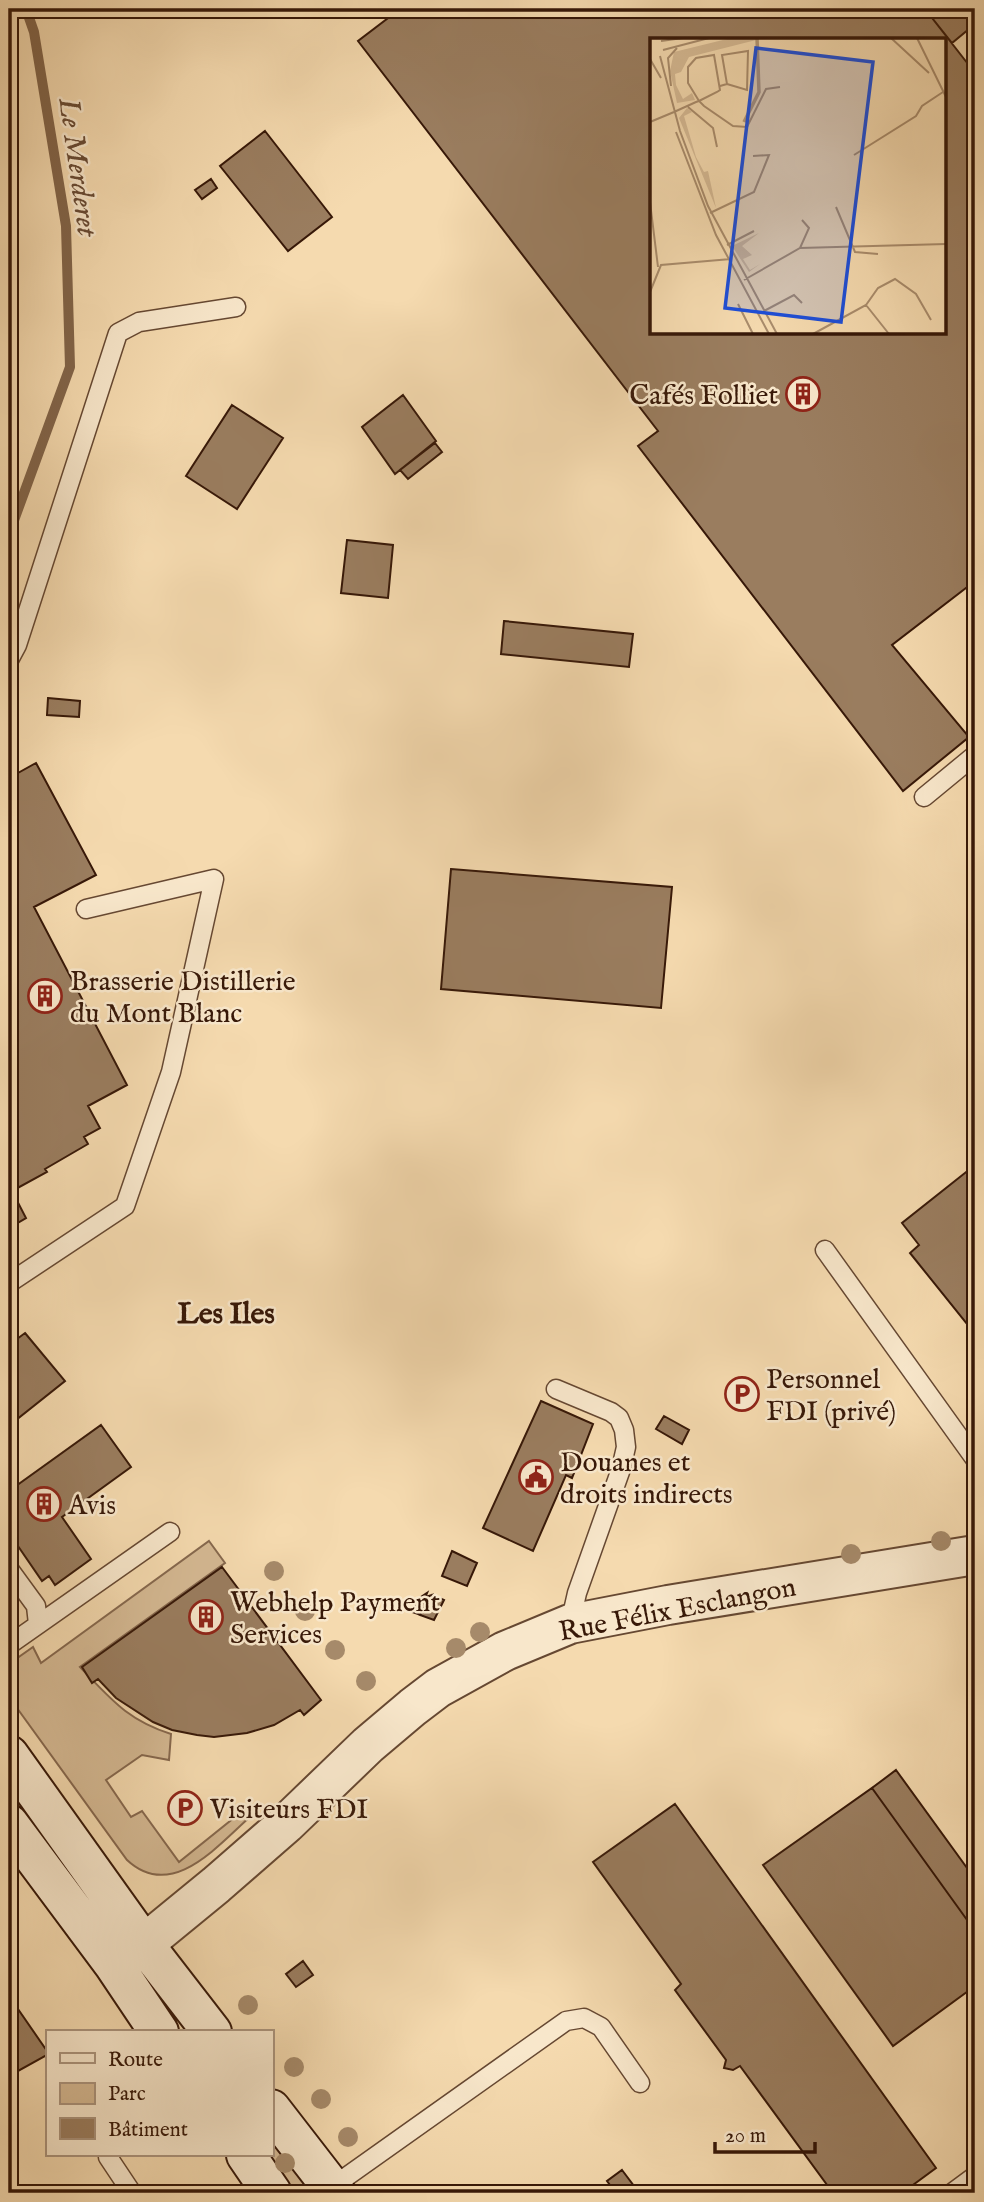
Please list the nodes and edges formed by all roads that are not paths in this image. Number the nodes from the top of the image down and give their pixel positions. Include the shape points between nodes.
1 (236, 307) dead end
2 (9, 660) edge
3 (975, 755) edge
4 (924, 797) dead end
5 (86, 909) dead end
6 (825, 1250) dead end
7 (9, 1283) edge
8 (556, 1389) dead end
9 (975, 1459) edge
10 (170, 1532) dead end
11 (975, 1555) edge
12 (9, 1569) edge
13 (38, 1624) junction
14 (570, 1625) junction
15 (9, 1645) edge
16 (14, 1774) edge
17 (9, 1824) edge
18 (129, 1955) junction
19 (158, 2030) edge
20 (210, 2030) edge
21 (640, 2083) dead end
22 (273, 2112) edge
23 (247, 2156) edge
24 (108, 2157) dead end
25 (972, 2180) edge
26 (334, 2190) edge
27 (132, 2193) edge
28 (272, 2193) edge
29 (952, 2193) edge

1 - 2 lane via 139,322 118,333
3 - 4 lane
5 - 7 lane via 214,880 172,1072 125,1206
6 - 9 lane
8 - 14 lane via 619,1418 626,1447
10 - 13 lane
11 - 14 street, Rue Félix Esclangon
12 - 13 lane via 36,1606
13 - 15 lane
14 - 18 street, Rue Félix Esclangon via 505,1651 438,1688 368,1745 286,1824
16 - 18 street
17 - 18 street
18 - 19 street
18 - 20 street
21 - 26 lane via 601,2027 584,2018 566,2021
22 - 26 street
23 - 28 street
24 - 27 lane
25 - 29 lane

